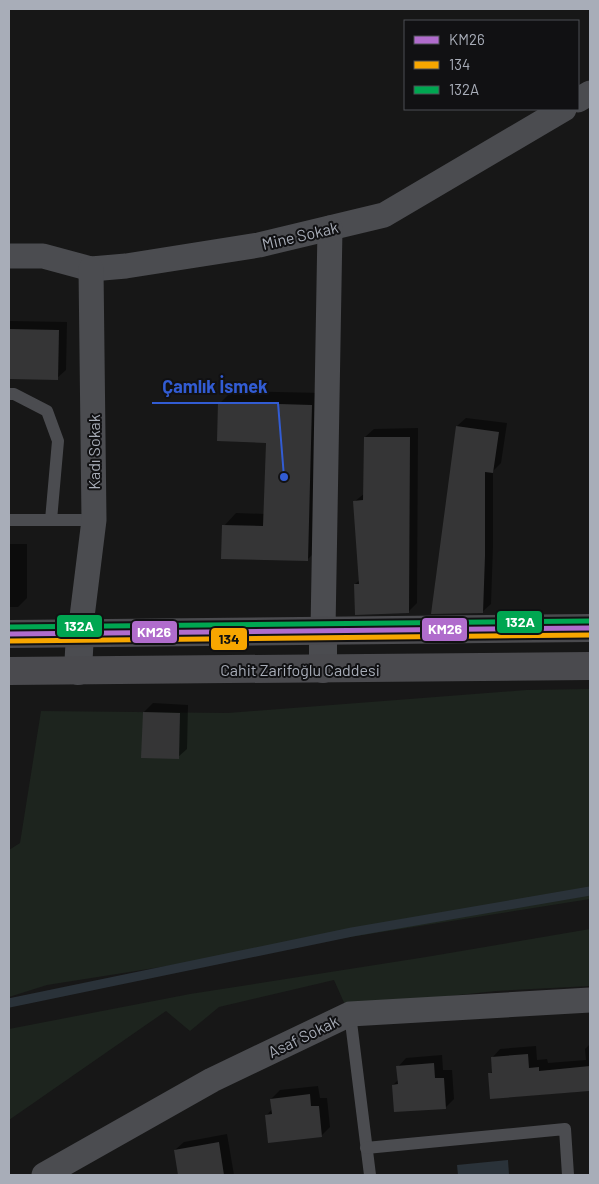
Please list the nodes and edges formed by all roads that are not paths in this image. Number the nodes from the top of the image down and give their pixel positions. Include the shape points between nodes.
1 (590, 93) edge
2 (579, 99) edge
3 (562, 110) edge
4 (330, 228) junction
5 (9, 256) edge
6 (91, 269) junction
7 (9, 394) edge
8 (9, 520) edge
9 (51, 520) junction
10 (94, 520) junction
11 (590, 628) edge
12 (323, 630) junction
13 (80, 633) junction
14 (9, 634) edge
15 (590, 666) edge
16 (323, 669) junction
17 (9, 671) edge
18 (78, 671) junction
19 (590, 1000) edge
20 (350, 1014) junction
21 (366, 1148) junction
22 (44, 1175) edge
23 (370, 1175) edge
24 (568, 1175) edge

1 - 2 street
3 - 4 street, Mine Sokak via 384,215
4 - 6 street, Mine Sokak via 259,244
4 - 12 street
5 - 6 street, Mine Sokak via 43,256
6 - 10 street, Kadı Sokak
7 - 9 lane via 47,411 58,441
8 - 9 lane
9 - 10 lane
10 - 13 street, Kadı Sokak
11 - 12 main road
12 - 13 main road
12 - 16 street
13 - 14 main road
13 - 18 street
15 - 16 main road, Cahit Zarifoğlu Caddesi
16 - 18 main road, Cahit Zarifoğlu Caddesi
17 - 18 main road, Cahit Zarifoğlu Caddesi
19 - 20 street, Asaf Sokak
20 - 21 lane
20 - 22 street, Asaf Sokak via 212,1080
21 - 23 lane
21 - 24 lane via 565,1129

